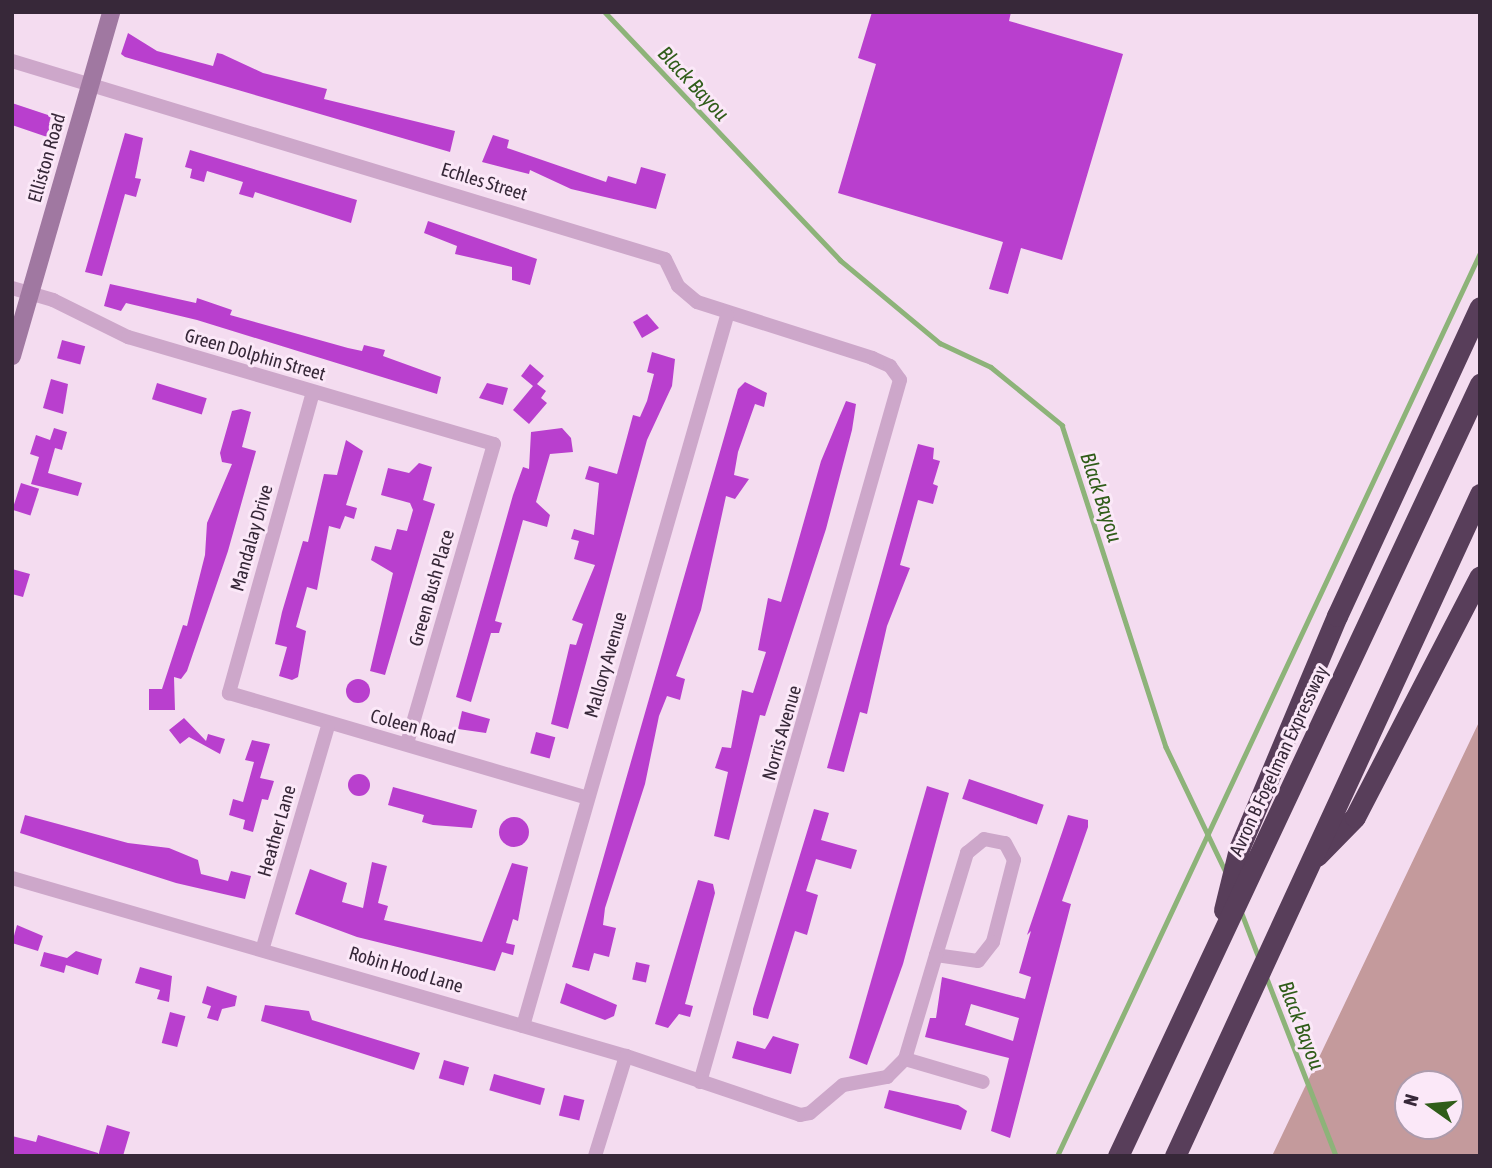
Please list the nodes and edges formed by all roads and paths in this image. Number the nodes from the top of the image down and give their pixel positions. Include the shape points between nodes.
1 (111, 12) edge
2 (12, 61) edge
3 (89, 84) junction
4 (12, 288) edge
5 (30, 293) junction
6 (1480, 307) edge
7 (727, 316) junction
8 (12, 356) edge
9 (1480, 384) edge
10 (313, 392) junction
11 (900, 394) joint
12 (494, 444) joint
13 (1480, 494) edge
14 (1480, 576) edge
15 (229, 693) joint
16 (328, 726) junction
17 (407, 744) junction
18 (587, 798) junction
19 (1308, 865) junction
20 (12, 878) edge
21 (263, 947) junction
22 (1213, 953) junction
23 (936, 955) junction
24 (523, 1026) junction
25 (626, 1056) junction
26 (905, 1059) junction
27 (700, 1082) junction
28 (983, 1082) dead end
29 (595, 1156) edge
30 (1118, 1156) edge
31 (1175, 1156) edge

1 - 3 street, Elliston Road
2 - 3 street, Echles Street
3 - 5 street, Elliston Road
3 - 7 street, Echles Street via 665,259 678,286
4 - 5 street, Green Dolphin Street
5 - 8 street, Elliston Road
5 - 10 street, Green Dolphin Street via 128,337
6 - 22 highway via 1346,595 1239,849
7 - 11 street, Echles Street via 890,366 901,380
7 - 18 street, Mallory Avenue
9 - 22 highway, Avron B Fogelman Expressway
10 - 12 street, Green Dolphin Street
10 - 15 street, Mandalay Drive
11 - 27 street, Norris Avenue
12 - 17 street, Green Bush Place
13 - 19 highway
14 - 19 highway via 1355,817
15 - 16 street, Coleen Road
16 - 17 street, Coleen Road
16 - 21 street, Heather Lane
17 - 18 street, Coleen Road
18 - 24 street, Mallory Avenue
19 - 31 highway
20 - 21 street, Robin Hood Lane
21 - 24 street, Robin Hood Lane
22 - 30 highway, Avron B Fogelman Expressway
23 - 23 street via 971,962 989,950 1014,860 1005,844 984,839 967,853
23 - 26 street
24 - 25 street, Robin Hood Lane
25 - 27 street, Robin Hood Lane
25 - 29 street
26 - 27 street, Robin Hood Lane via 887,1077 831,1091 810,1113 785,1110
26 - 28 street

